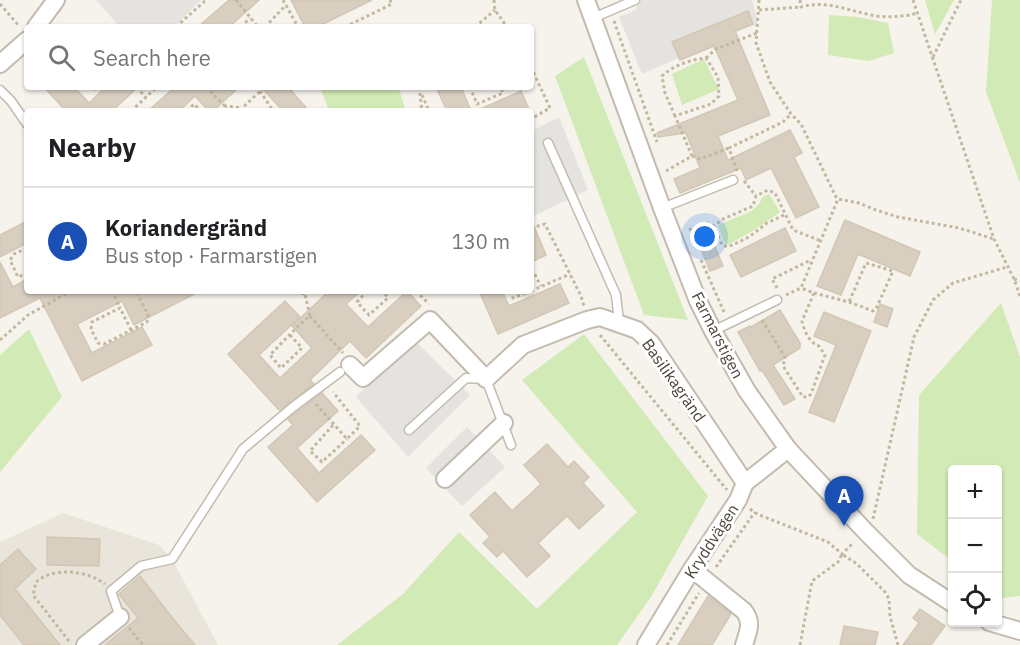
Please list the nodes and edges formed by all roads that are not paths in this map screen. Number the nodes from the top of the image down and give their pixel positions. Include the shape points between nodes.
1 (56, 0) edge
2 (586, 0) edge
3 (635, 0) edge
4 (593, 18) junction
5 (35, 24) edge
6 (24, 36) edge
7 (0, 63) edge
8 (0, 90) edge
9 (24, 120) edge
10 (548, 143) dead end
11 (733, 180) dead end
12 (662, 208) junction
13 (779, 299) road end
14 (619, 322) junction
15 (712, 331) junction
16 (345, 369) joint
17 (486, 379) junction
18 (504, 423) junction
19 (409, 430) dead end
20 (511, 446) dead end
21 (788, 449) junction
22 (445, 479) dead end
23 (745, 483) junction
24 (692, 569) junction
25 (948, 600) edge
26 (120, 617) joint
27 (1002, 626) edge
28 (1020, 631) edge
29 (85, 645) edge
30 (646, 645) edge
31 (744, 645) edge

1 - 5 street
2 - 4 street, Farmarstigen
3 - 4 lane
4 - 12 street, Farmarstigen
6 - 7 street
8 - 9 lane
10 - 14 lane via 616,295
11 - 12 lane
12 - 15 street, Farmarstigen
13 - 15 lane
14 - 17 street, Basilikagränd via 600,317 587,320 523,345
14 - 23 street, Basilikagränd via 637,330 651,343
15 - 21 street, Farmarstigen via 747,391
16 - 17 street via 363,378 430,320
16 - 26 lane via 243,449 172,559 141,566 111,591
17 - 18 lane
17 - 19 lane via 466,378
18 - 20 lane
18 - 22 street
21 - 23 street, Kryddvägen
21 - 25 street, Farmarstigen via 869,526 909,574
23 - 24 street, Kryddvägen
24 - 30 street, Kryddvägen
24 - 31 street via 750,618
26 - 29 street
27 - 28 street

